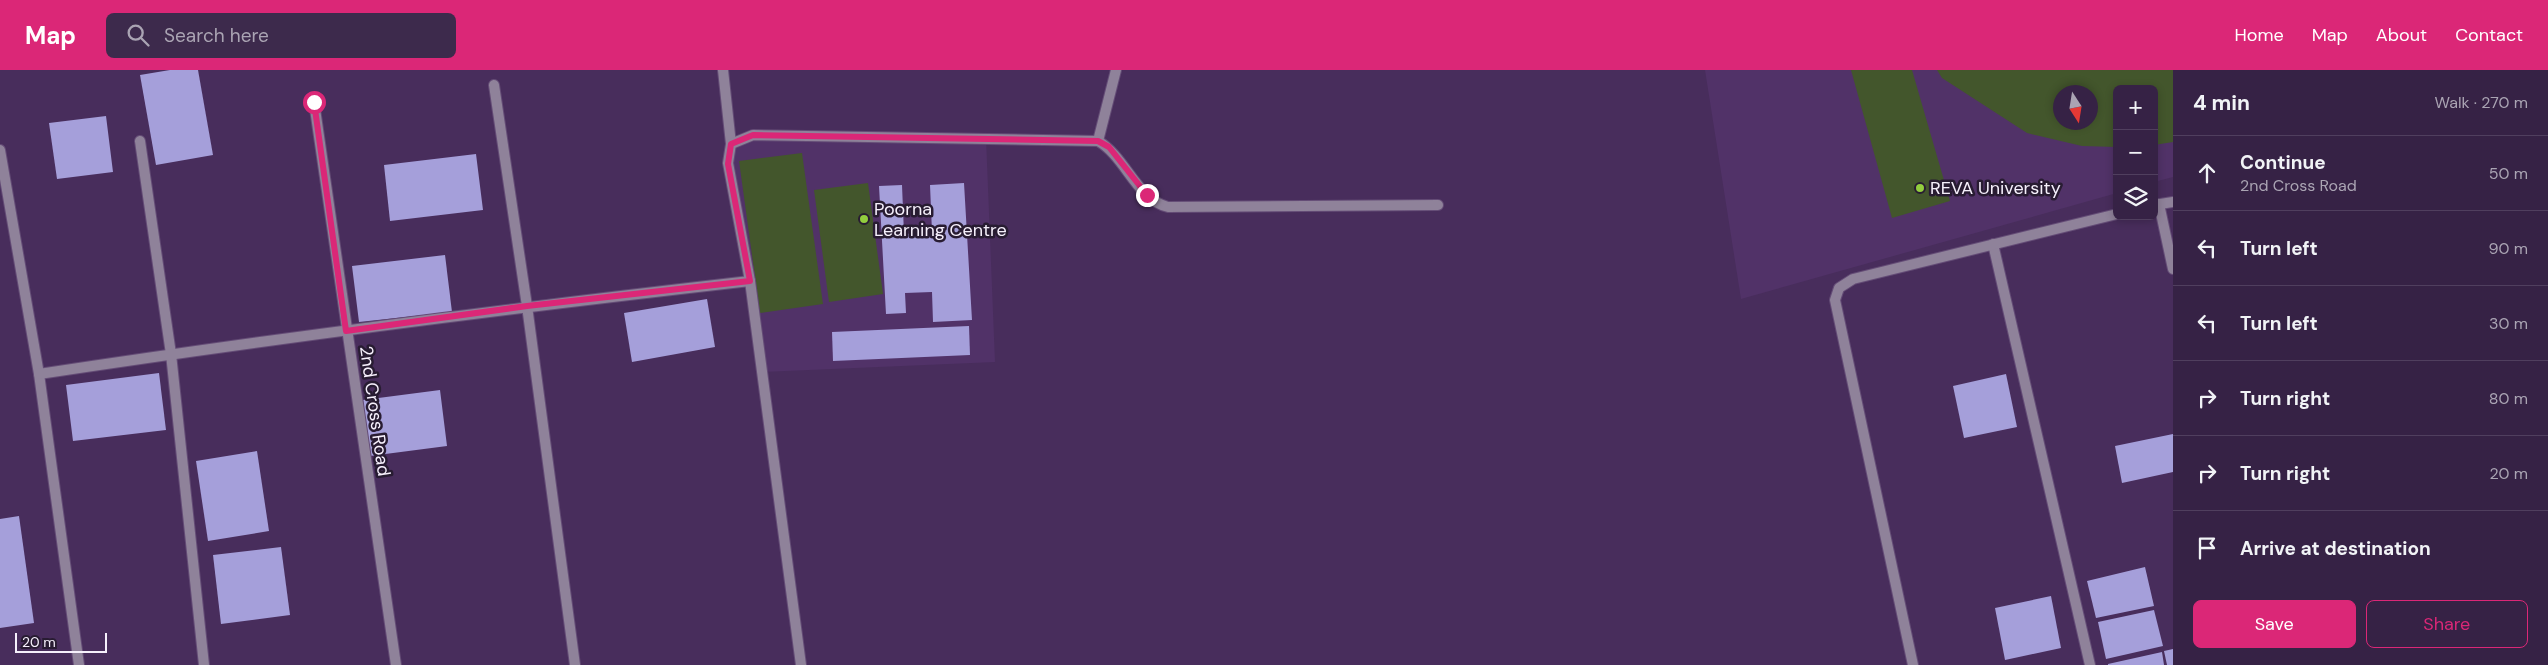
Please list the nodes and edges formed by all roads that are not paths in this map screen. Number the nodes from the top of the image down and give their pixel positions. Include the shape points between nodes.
1 (723, 70) edge
2 (1116, 70) edge
3 (494, 85) dead end
4 (314, 102) dead end
5 (140, 141) dead end
6 (1098, 141) junction
7 (731, 144) junction
8 (0, 150) edge
9 (2173, 202) edge
10 (2158, 205) edge
11 (1438, 206) dead end
12 (2158, 209) edge
13 (2113, 215) edge
14 (1992, 244) junction
15 (2173, 269) edge
16 (750, 281) junction
17 (527, 306) junction
18 (346, 331) junction
19 (171, 354) junction
20 (39, 374) junction
21 (79, 665) edge
22 (204, 665) edge
23 (396, 665) edge
24 (575, 665) edge
25 (801, 665) edge
26 (1913, 665) edge
27 (2090, 665) edge

1 - 7 street
2 - 6 street
3 - 17 street
4 - 18 street, 2nd Cross Road
5 - 19 street
6 - 7 street via 753,135
6 - 11 street via 1109,147 1154,204 1168,207
7 - 16 street via 728,164
8 - 20 street
9 - 10 street
12 - 15 street
13 - 14 street
14 - 26 street via 1853,279 1839,288 1835,300
14 - 27 street
16 - 17 street
16 - 25 street
17 - 18 street
17 - 24 street
18 - 19 street
18 - 23 street, 2nd Cross Road
19 - 20 street
19 - 22 street
20 - 21 street

